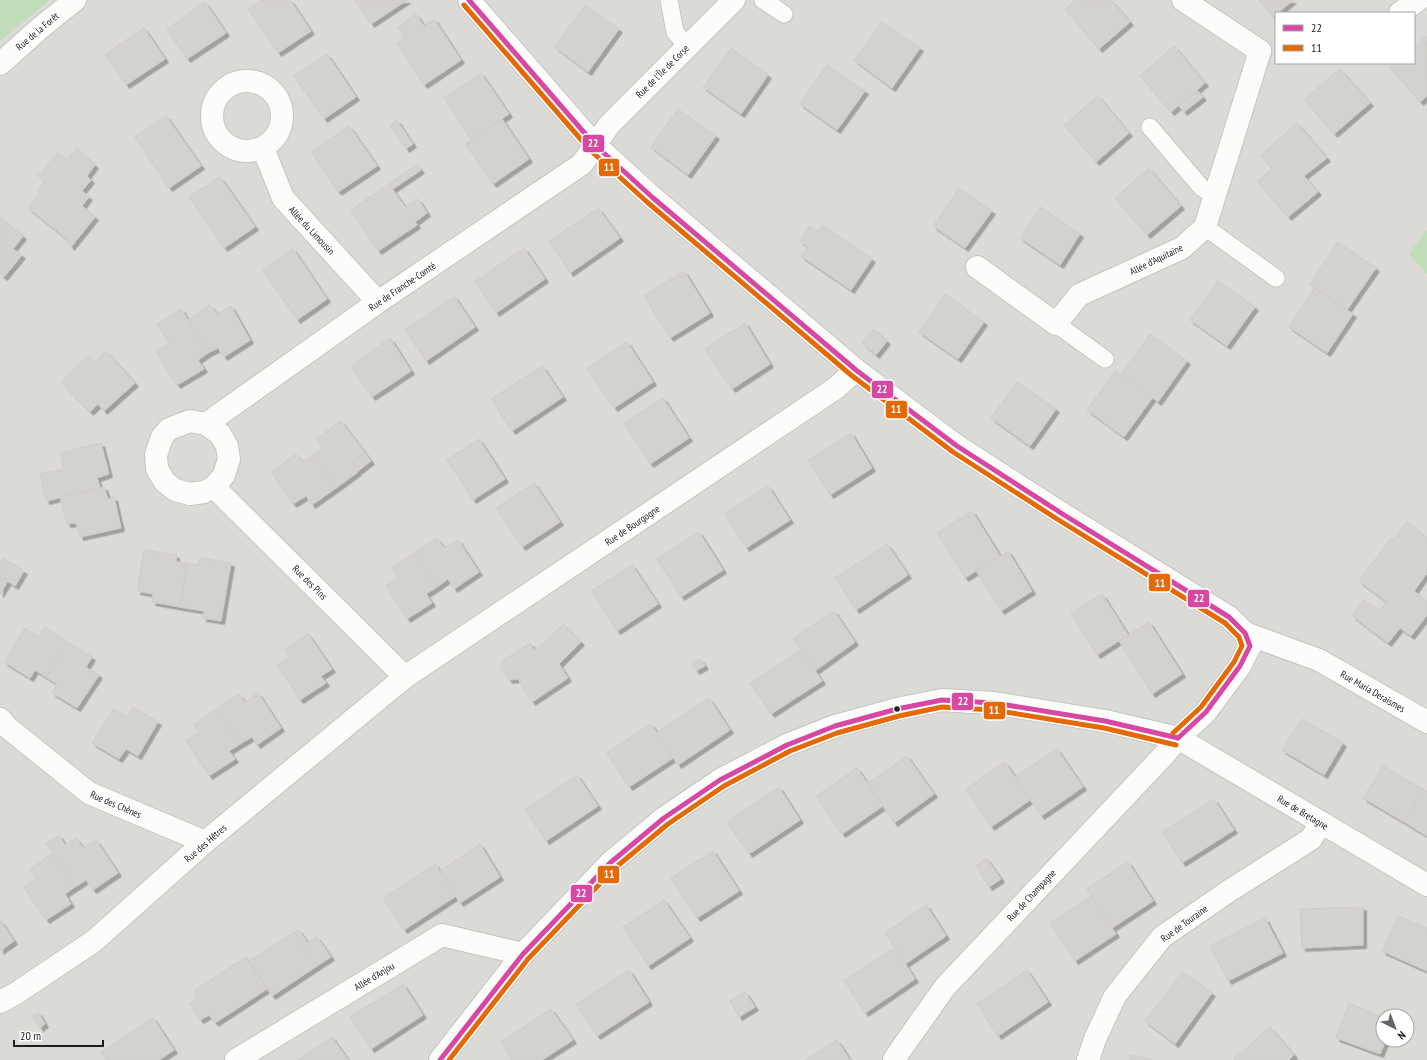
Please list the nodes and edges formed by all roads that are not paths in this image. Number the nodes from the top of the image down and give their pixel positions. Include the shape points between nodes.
1 (75, 0) edge
2 (469, 0) edge
3 (669, 0) edge
4 (734, 0) edge
5 (763, 0) edge
6 (1183, 0) edge
7 (1418, 0) edge
8 (1401, 12) edge
9 (784, 14) dead end
10 (687, 46) junction
11 (1268, 49) edge
12 (0, 64) edge
13 (1150, 127) dead end
14 (595, 145) junction
15 (263, 148) dead end
16 (1215, 196) junction
17 (1205, 226) junction
18 (977, 267) dead end
19 (1276, 278) dead end
20 (378, 302) junction
21 (1056, 324) junction
22 (1105, 359) dead end
23 (856, 370) junction
24 (206, 424) junction
25 (214, 487) junction
26 (1245, 633) junction
27 (405, 677) junction
28 (1426, 717) edge
29 (0, 719) edge
30 (1178, 738) junction
31 (1321, 823) junction
32 (205, 842) junction
33 (1427, 885) edge
34 (523, 954) junction
35 (0, 1002) edge
36 (236, 1060) edge
37 (440, 1060) edge
38 (894, 1060) edge
39 (1088, 1060) edge

1 - 12 street, Rue de la Forêt
2 - 14 street
3 - 10 lane via 675,32
4 - 10 street, Rue de l'Île de Corse
5 - 9 lane
6 - 11 street
7 - 8 street
10 - 14 street, Rue de l'Île de Corse via 609,125
11 - 16 street, Allée d'Aquitaine
13 - 16 lane via 1201,187
14 - 20 street, Rue de Franche-Comté via 582,164
14 - 23 street via 652,197
15 - 20 street, Allée du Limousin via 283,198
16 - 17 street, Allée d'Aquitaine
17 - 19 lane
17 - 21 street, Allée d'Aquitaine via 1182,248 1079,295
18 - 21 street
20 - 24 street, Rue de Franche-Comté
21 - 22 lane
23 - 26 street via 957,446 1229,616
23 - 27 street, Rue de Bourgogne via 836,388
24 - 25 street via 220,434 227,446 229,459 224,475
24 - 25 street via 190,421 169,429 162,437 156,462 165,482 175,490 190,494
25 - 27 street, Rue des Pins
26 - 28 street, Rue Maria Deraismes via 1319,660
26 - 30 street, Rue de Champagne via 1250,646 1240,666 1206,712
27 - 32 street, Rue des Hêtres
29 - 32 street, Rue des Chênes via 89,793
30 - 31 street, Rue de Bretagne
30 - 34 street, Rue de Bretagne via 1105,721 1001,704 942,700 835,726 787,744 720,780 664,818 610,863
30 - 38 street, Rue de Champagne via 945,986
31 - 33 street, Rue de Bretagne
31 - 39 street, Rue de Touraine via 1311,839 1162,937 1115,996
32 - 35 street, Rue des Hêtres via 94,941
34 - 36 street, Allée d'Anjou via 442,935
34 - 37 street, Rue de Bretagne

